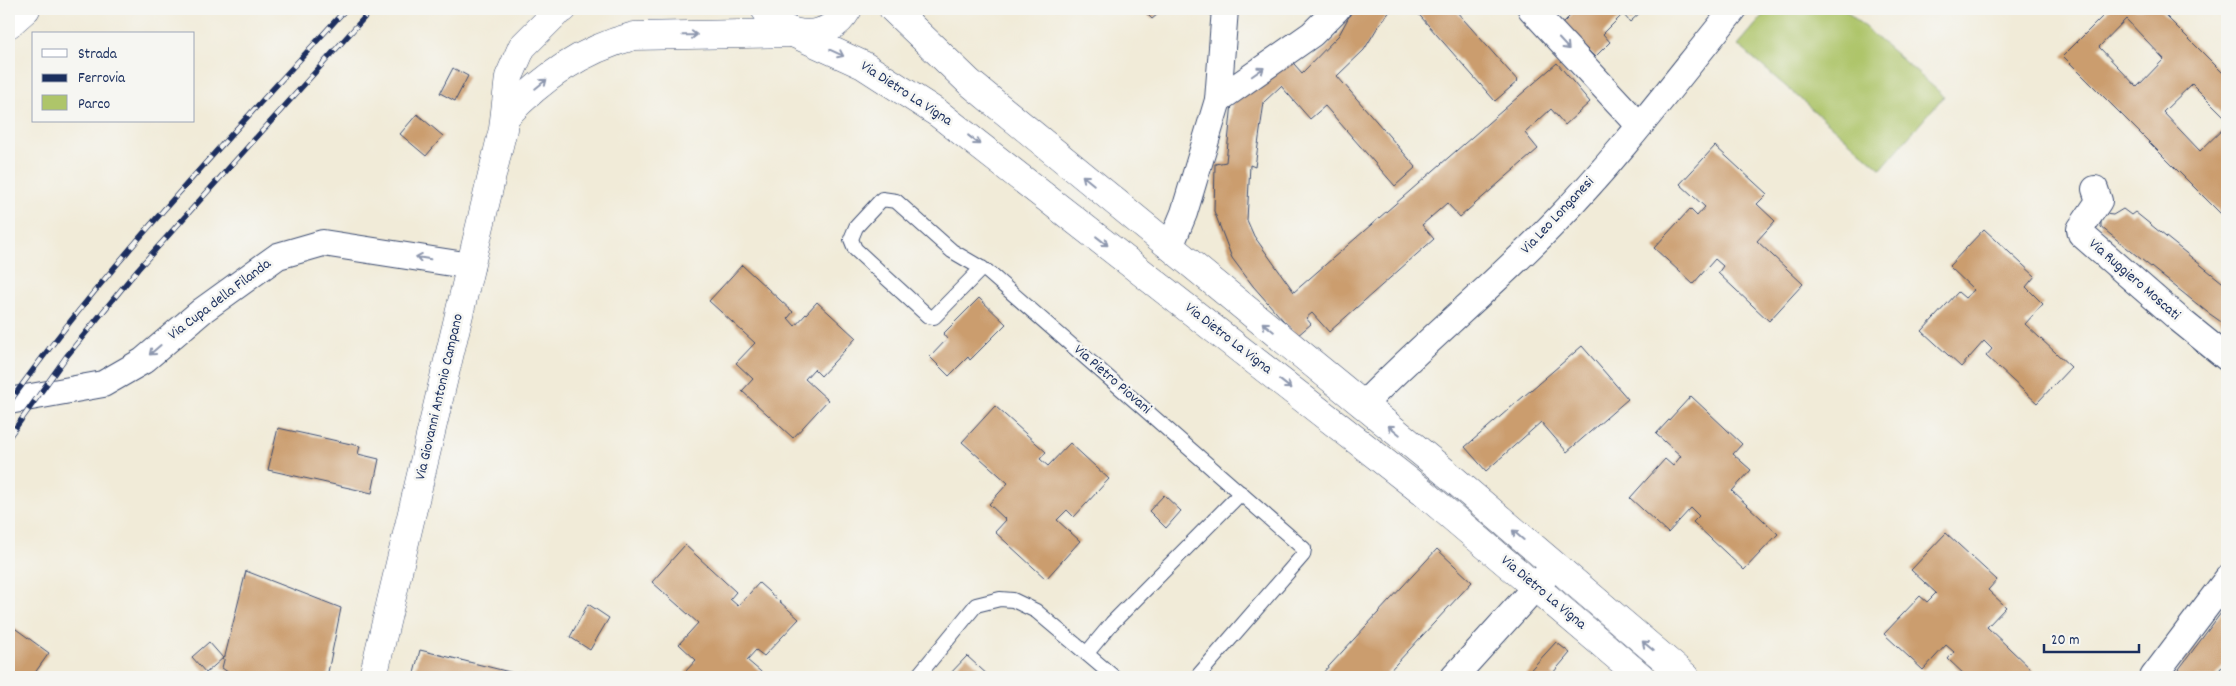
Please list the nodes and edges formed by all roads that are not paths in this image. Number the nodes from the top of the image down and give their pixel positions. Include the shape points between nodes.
1 (12, 9) edge
2 (26, 9) edge
3 (563, 9) edge
4 (765, 9) edge
5 (848, 9) edge
6 (893, 9) edge
7 (1225, 9) edge
8 (1336, 9) edge
9 (1531, 9) edge
10 (1734, 9) edge
11 (9, 16) edge
12 (9, 24) edge
13 (793, 32) junction
14 (1218, 100) junction
15 (505, 117) junction
16 (1640, 125) junction
17 (2095, 189) dead end
18 (1170, 247) junction
19 (471, 266) junction
20 (982, 268) junction
21 (2227, 358) edge
22 (9, 400) edge
23 (1363, 405) junction
24 (1241, 494) junction
25 (1555, 566) junction
26 (2227, 579) edge
27 (1537, 587) junction
28 (1087, 653) junction
29 (373, 677) edge
30 (917, 677) edge
31 (1114, 677) edge
32 (1197, 677) edge
33 (1454, 677) edge
34 (1641, 677) edge
35 (1686, 677) edge
36 (2153, 677) edge

1 - 11 street
2 - 12 street
3 - 15 street, Via Giovanni Antonio Campano via 556,12 522,47 510,78
4 - 13 street, Via Dietro La Vigna via 777,24
5 - 13 street via 843,18 829,29 811,34
18 -> 6 street, Via Dietro La Vigna via 969,82
7 - 14 street
14 -> 8 street via 1312,34
9 -> 16 street
10 - 16 street, Via Leo Longanesi
15 -> 13 street via 563,66 608,43 634,36
13 -> 27 street, Via Dietro La Vigna via 864,65 939,114 1424,493
14 - 18 street via 1184,213
15 - 19 street, Via Giovanni Antonio Campano
16 - 23 street, Via Leo Longanesi via 1556,221
17 - 21 street, Via Ruggiero Moscati via 2099,201 2080,229 2081,234
23 -> 18 street, Via Dietro La Vigna
19 -> 22 street, Via Cupa della Filanda via 324,243 278,256 202,310 143,361 103,384
19 - 29 street, Via Giovanni Antonio Campano
20 - 20 lane, Via Pietro Piovani via 934,317 928,316 855,249 851,239 856,227 882,198 893,199 952,251
20 - 24 lane, Via Pietro Piovani
25 -> 23 street, Via Dietro La Vigna
24 - 28 lane via 1112,623
24 - 32 lane, Via Pietro Piovani via 1305,552
25 - 27 street
35 -> 25 street, Via Dietro La Vigna
26 - 36 street
27 - 33 street
27 - 34 street, Via Dietro La Vigna
28 - 30 lane via 1028,606 1013,600 988,601 976,605
28 - 31 lane

